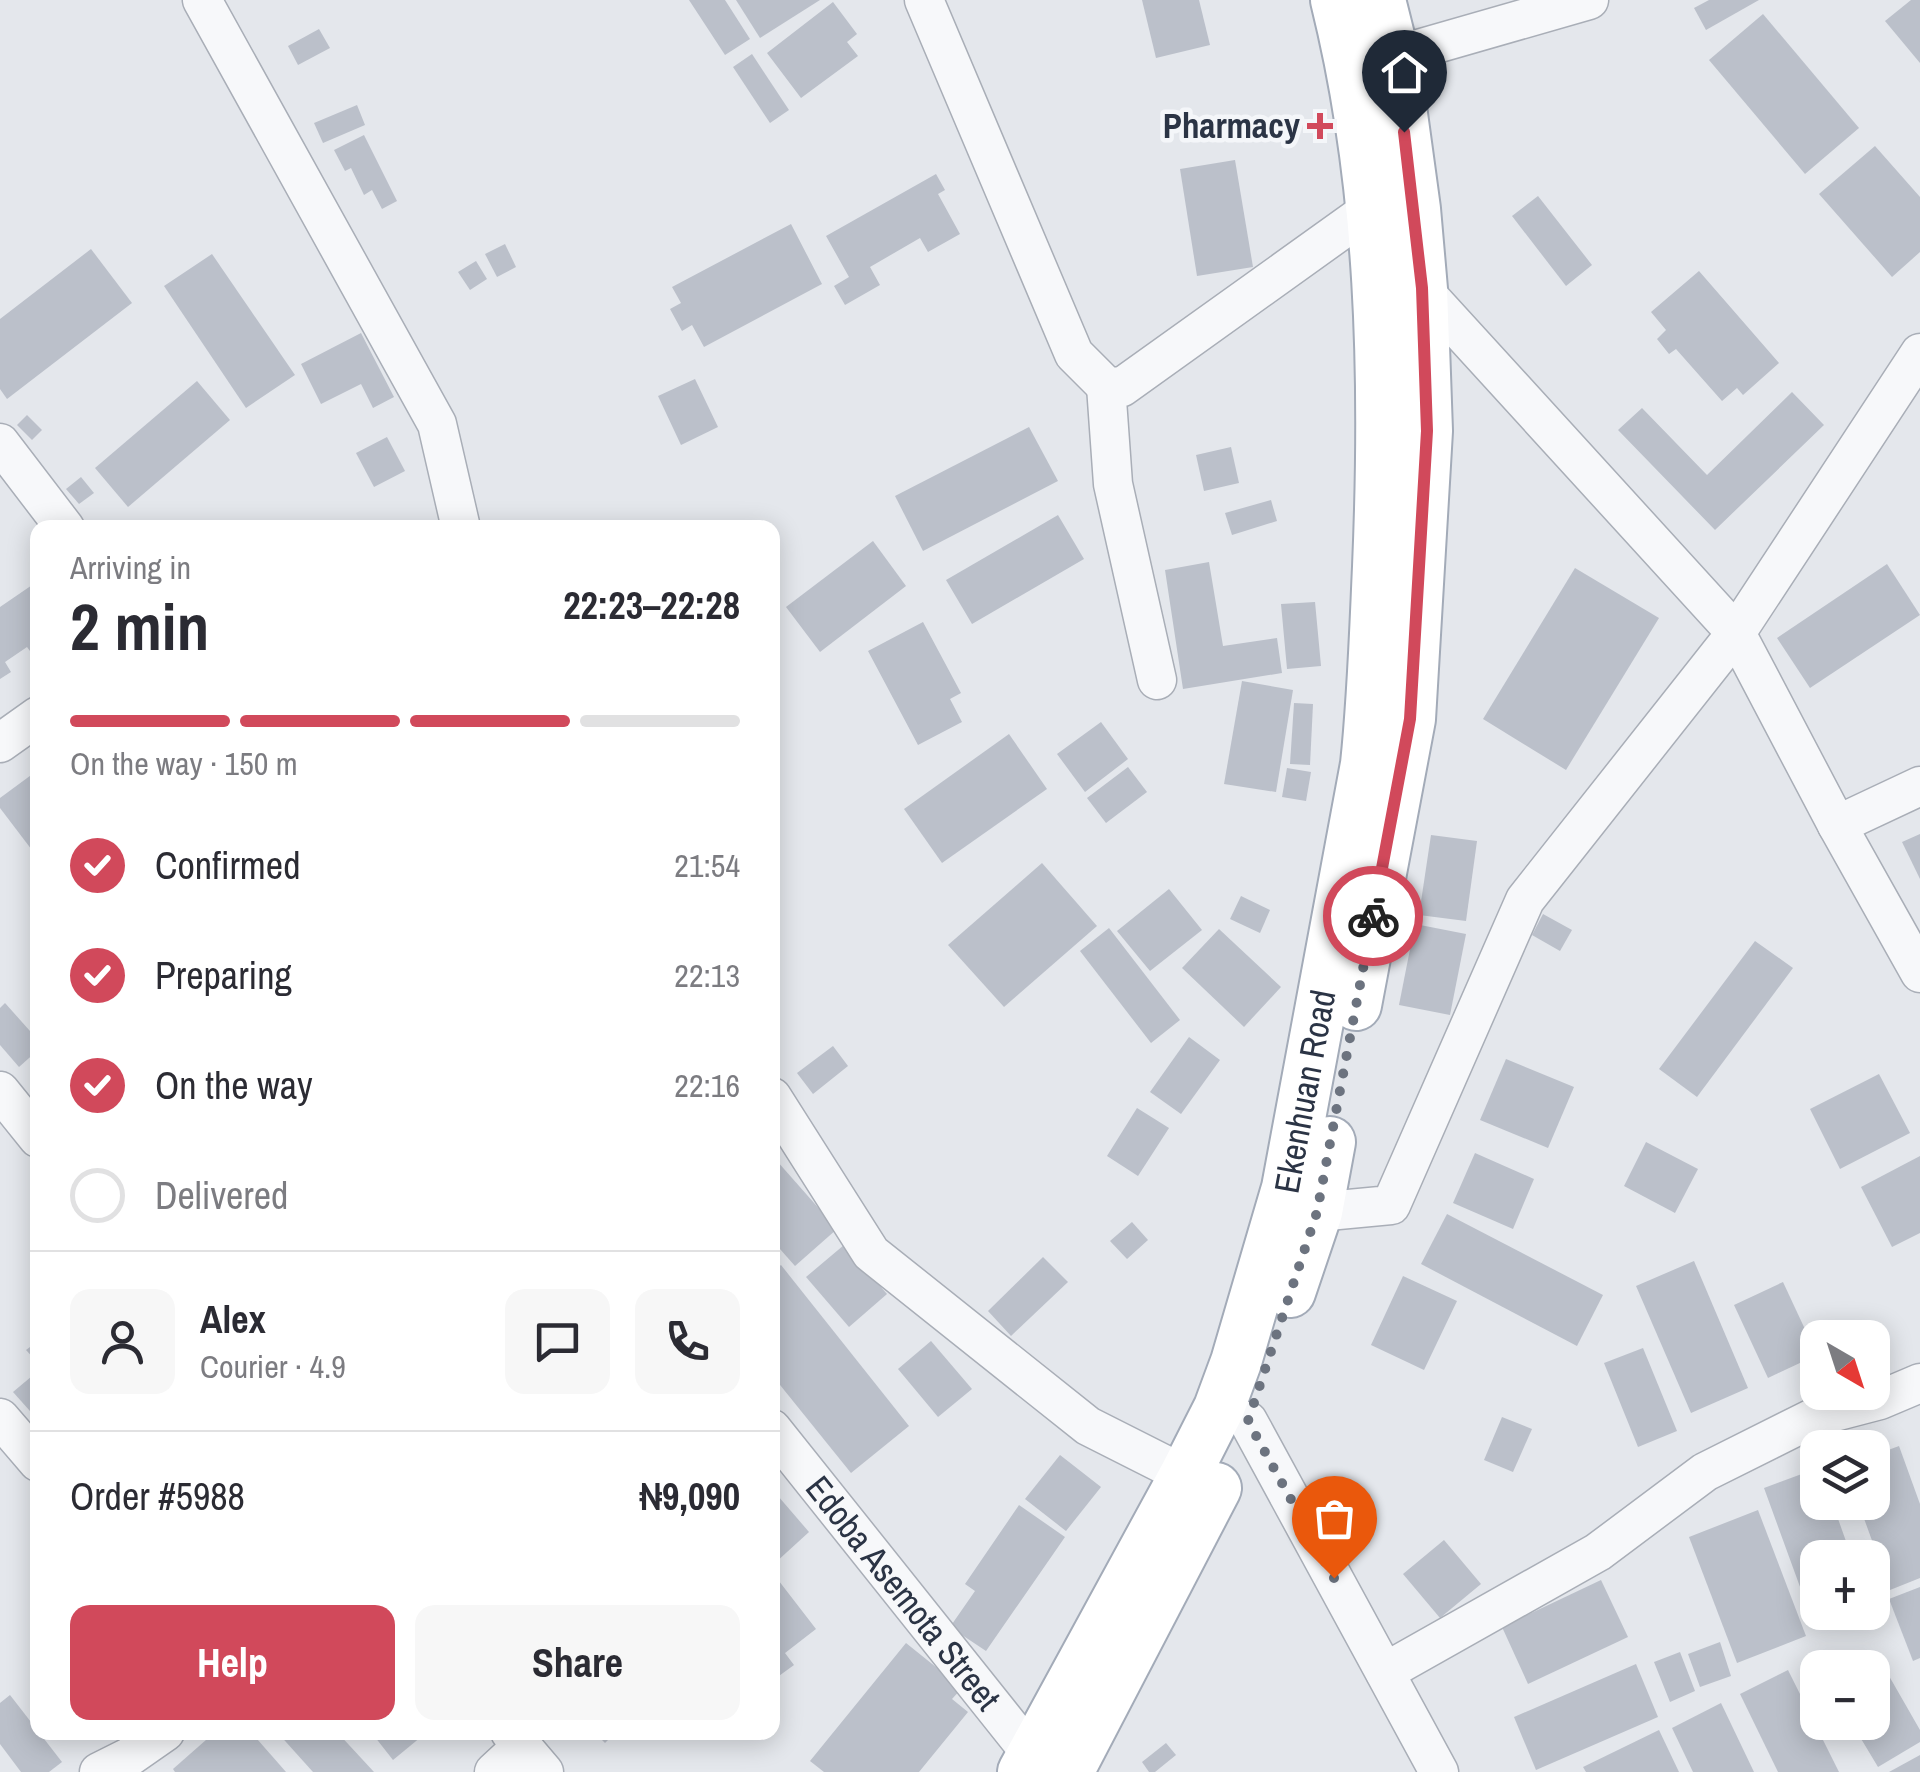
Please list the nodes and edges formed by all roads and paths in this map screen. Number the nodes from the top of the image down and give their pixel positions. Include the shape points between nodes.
1 (202, 0) edge
2 (924, 0) edge
3 (1336, 0) edge
4 (1380, 0) edge
5 (1589, 0) edge
6 (1394, 56) junction
7 (1372, 208) junction
8 (1422, 288) junction
9 (1920, 353) edge
10 (1106, 386) junction
11 (0, 443) edge
12 (59, 520) edge
13 (458, 520) edge
14 (1736, 633) junction
15 (1157, 680) dead end
16 (30, 722) edge
17 (0, 744) edge
18 (1920, 786) edge
19 (1837, 825) junction
20 (1920, 973) edge
21 (0, 1091) edge
22 (780, 1111) edge
23 (30, 1128) edge
24 (1317, 1212) junction
25 (1920, 1383) edge
26 (0, 1418) edge
27 (1248, 1421) junction
28 (780, 1439) edge
29 (30, 1453) edge
30 (1186, 1474) junction
31 (1385, 1672) junction
32 (154, 1740) edge
33 (1041, 1767) edge
34 (98, 1772) edge
35 (1440, 1772) edge

1 - 13 street via 437,424
2 - 10 street via 1074,354
3 - 7 main road, Ekenhuan Road
4 - 6 main road, Ekenhuan Road
5 - 6 street
6 - 8 main road, Ekenhuan Road
7 - 10 street via 1122,387
7 - 30 main road, Ekenhuan Road via 1384,431 1366,764 1286,1188 1225,1393
8 - 14 street
8 - 24 main road, Ekenhuan Road via 1427,431 1410,719
9 - 14 street
10 - 15 street via 1113,484
11 - 12 street
14 - 19 street
14 - 24 street via 1525,900 1391,1206
16 - 17 street
18 - 19 street
19 - 20 street
21 - 23 street
22 - 30 street via 871,1254 1088,1426
24 - 27 main road, Ekenhuan Road
25 - 31 street via 1815,1417 1705,1472 1598,1552
26 - 29 street
27 - 31 street
27 - 33 main road, Ekenhuan Road via 1214,1493
28 - 33 street, Edoba Asemota Street
30 - 33 main road, Ekenhuan Road
31 - 35 street
32 - 34 street

